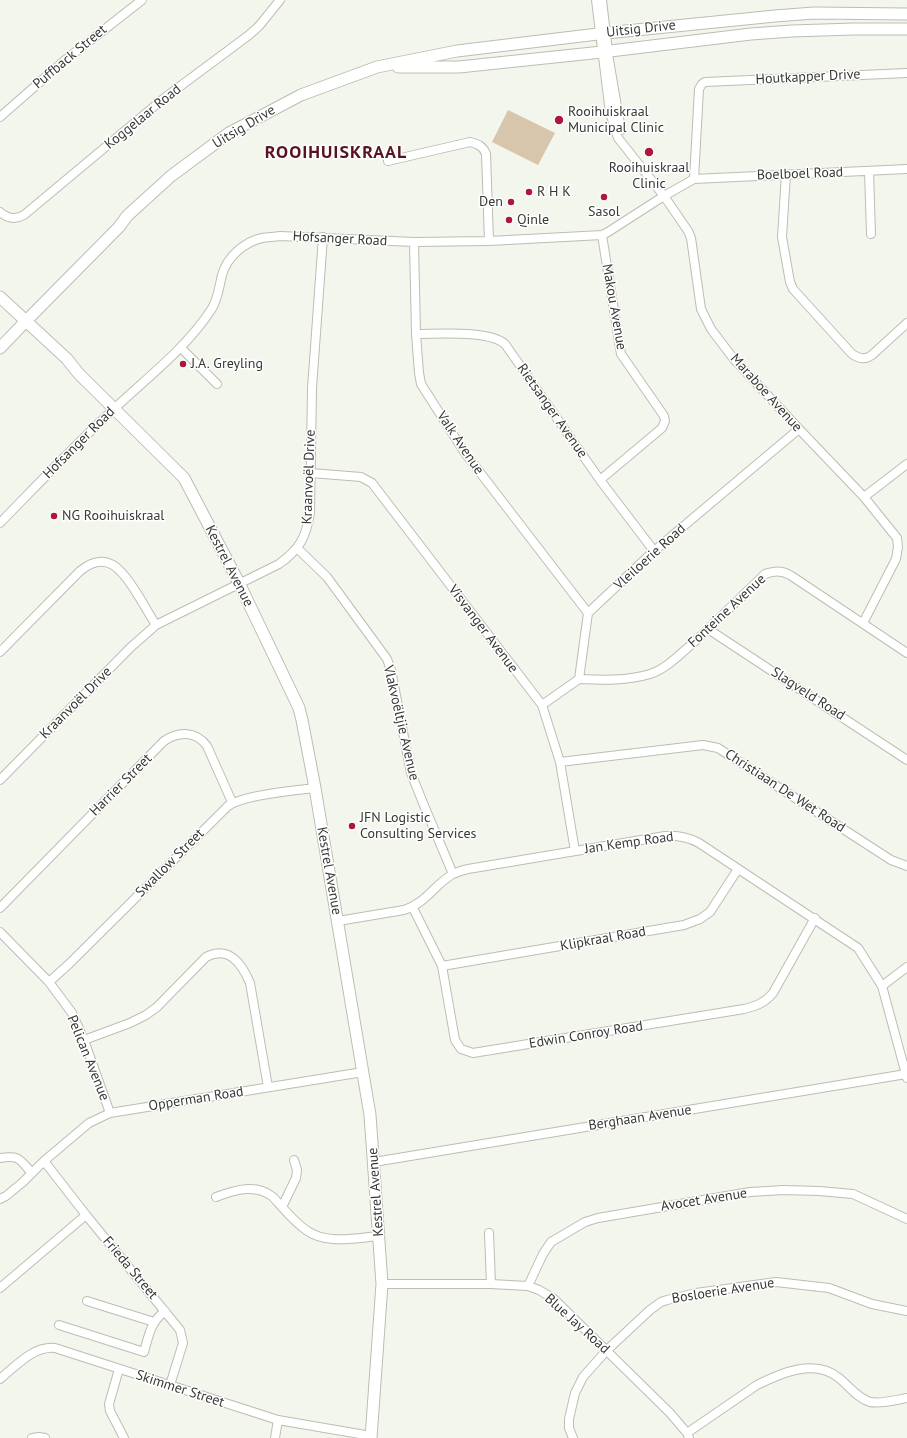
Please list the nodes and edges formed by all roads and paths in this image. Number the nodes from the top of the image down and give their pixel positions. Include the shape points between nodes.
1 (142, 0) edge
2 (280, 0) edge
3 (596, 0) edge
4 (602, 0) edge
5 (907, 14) edge
6 (907, 29) edge
7 (603, 33) junction
8 (605, 51) junction
9 (378, 67) junction
10 (907, 73) edge
11 (0, 117) edge
12 (388, 161) dead end
13 (907, 169) edge
14 (869, 171) junction
15 (786, 174) junction
16 (694, 179) junction
17 (664, 196) junction
18 (0, 212) edge
19 (871, 234) dead end
20 (602, 235) junction
21 (323, 237) junction
22 (489, 241) junction
23 (414, 242) junction
24 (0, 297) edge
25 (0, 304) edge
26 (22, 320) junction
27 (907, 323) edge
28 (416, 334) junction
29 (0, 338) edge
30 (0, 348) edge
31 (181, 348) junction
32 (217, 384) dead end
33 (114, 408) junction
34 (799, 430) junction
35 (907, 464) edge
36 (311, 473) junction
37 (600, 480) junction
38 (864, 497) junction
39 (0, 523) edge
40 (297, 548) junction
41 (654, 551) junction
42 (239, 584) junction
43 (588, 613) junction
44 (863, 623) junction
45 (156, 625) junction
46 (708, 629) junction
47 (0, 652) edge
48 (907, 653) edge
49 (579, 679) junction
50 (542, 705) junction
51 (907, 760) edge
52 (560, 762) junction
53 (0, 780) edge
54 (315, 788) junction
55 (232, 802) junction
56 (575, 851) junction
57 (907, 866) edge
58 (738, 869) junction
59 (453, 874) junction
60 (0, 908) edge
61 (413, 908) junction
62 (815, 918) junction
63 (338, 921) junction
64 (0, 932) edge
65 (442, 966) junction
66 (907, 967) edge
67 (49, 982) junction
68 (882, 986) junction
69 (84, 1040) junction
70 (363, 1072) junction
71 (906, 1076) edge
72 (268, 1087) junction
73 (110, 1113) junction
74 (0, 1158) edge
75 (294, 1160) dead end
76 (44, 1161) junction
77 (374, 1162) junction
78 (32, 1173) junction
79 (216, 1197) dead end
80 (0, 1199) edge
81 (282, 1207) junction
82 (86, 1215) junction
83 (907, 1219) edge
84 (489, 1233) dead end
85 (379, 1236) junction
86 (382, 1284) junction
87 (491, 1284) junction
88 (528, 1286) junction
89 (0, 1288) edge
90 (86, 1301) dead end
91 (165, 1311) junction
92 (907, 1311) edge
93 (154, 1322) junction
94 (59, 1325) dead end
95 (606, 1351) junction
96 (119, 1369) junction
97 (0, 1379) edge
98 (170, 1385) junction
99 (907, 1398) edge
100 (278, 1420) junction
101 (688, 1436) edge
102 (371, 1437) edge
103 (32, 1438) edge
104 (44, 1438) edge
105 (124, 1438) edge
106 (275, 1438) edge
107 (573, 1438) edge

1 - 11 street, Puffback Street via 64,61
2 - 18 street, Koggelaar Road via 249,35 163,99 24,215 14,219
3 - 7 street, Maraboe Avenue
4 - 7 street, Maraboe Avenue
5 - 7 main road, Uitsig Drive via 774,16
6 - 8 main road, Uitsig Drive via 792,31
7 - 8 street, Maraboe Avenue
7 - 9 main road, Uitsig Drive via 457,51
8 - 9 main road, Uitsig Drive via 460,67
8 - 17 street, Maraboe Avenue via 626,149
9 - 26 main road, Uitsig Drive via 301,95 229,133 171,176 112,228
10 - 16 street, Houtkapper Drive via 702,84 699,89
12 - 22 street via 470,142 480,145 486,154
13 - 14 street, Boelboel Road
14 - 15 street, Boelboel Road
14 - 19 street
15 - 16 street, Boelboel Road
15 - 27 street via 782,237 793,289 852,354 859,358 866,359 872,355
16 - 17 street, Hofsanger Road
17 - 20 street, Hofsanger Road
17 - 34 street, Maraboe Avenue via 690,235 701,309 711,329 733,358
20 - 22 street, Hofsanger Road
20 - 37 street, Makou Avenue via 621,354 665,421 662,428
21 - 23 street, Hofsanger Road
21 - 31 street, Hofsanger Road via 262,238 248,243 235,252 223,273 212,309
21 - 36 street, Kraanvoël Drive via 312,388
22 - 23 street, Hofsanger Road
23 - 28 street, Valk Avenue
24 - 26 main road, Kestrel Avenue
25 - 26 main road, Kestrel Avenue
26 - 29 main road, Uitsig Drive
26 - 30 main road, Uitsig Drive
26 - 33 main road, Kestrel Avenue via 67,359
28 - 37 street, Rietsanger Avenue via 484,335 500,340 508,347
28 - 43 street, Valk Avenue via 419,373 424,389 465,453
31 - 32 street
31 - 33 street, Hofsanger Road
33 - 39 street, Hofsanger Road
33 - 42 main road, Kestrel Avenue via 183,476
34 - 38 street, Maraboe Avenue
34 - 41 street, Vleiloerie Road
35 - 38 street
36 - 40 street, Kraanvoël Drive via 307,531
36 - 50 street, Visvanger Avenue via 361,477 372,483
37 - 41 street, Rietsanger Avenue
38 - 44 street, Maraboe Avenue via 897,538 898,546 896,559
40 - 42 street, Kraanvoël Drive via 279,564
40 - 59 street, Vlakvoëltjie Avenue via 327,577 387,659 411,774
41 - 43 street, Vleiloerie Road
42 - 45 street, Kraanvoël Drive
42 - 54 main road, Kestrel Avenue via 299,708
43 - 49 street
44 - 46 street, Fonteine Avenue via 790,575 773,571 766,574
44 - 48 street, Fonteine Avenue
45 - 47 street via 125,574 115,566 98,562 88,564 80,571
45 - 53 street, Kraanvoël Drive via 131,647
46 - 49 street, Fonteine Avenue via 665,667 650,674 612,681
46 - 51 street, Slagveld Road
49 - 50 street
50 - 52 street, Visvanger Avenue
52 - 56 street, Visvanger Avenue
52 - 57 street, Christiaan De Wet Road via 703,745 718,748 891,860
54 - 55 street
54 - 63 main road, Kestrel Avenue
55 - 60 street, Harrier Street via 203,741 187,734 169,738
55 - 67 street, Swallow Street
56 - 58 street, Jan Kemp Road via 679,836 699,843
56 - 59 street, Jan Kemp Road via 468,869
58 - 62 street, Jan Kemp Road
58 - 65 street, Klipkraal Road via 710,912 695,922
59 - 61 street, Jan Kemp Road
61 - 63 street
61 - 65 street, Edwin Conroy Road
62 - 65 street, Edwin Conroy Road via 773,993 758,1005 477,1053 465,1052 454,1040
62 - 68 street, Jan Kemp Road via 858,948
63 - 70 main road, Kestrel Avenue
64 - 67 street, Pelican Avenue
66 - 68 street
67 - 69 street, Pelican Avenue via 72,1013
68 - 71 street, Jan Kemp Road
69 - 72 street via 146,1015 206,957 215,953 222,954 232,957 239,963 250,982
69 - 73 street, Pelican Avenue
70 - 72 street, Opperman Road
70 - 77 main road, Kestrel Avenue
71 - 77 street, Berghaan Avenue
72 - 73 street, Opperman Road
73 - 76 street, Opperman Road via 89,1123
74 - 78 street via 14,1156
75 - 81 street via 296,1178
76 - 78 street, Opperman Road
76 - 82 street, Frieda Street
77 - 85 main road, Kestrel Avenue
78 - 80 street, Opperman Road
79 - 81 street via 235,1190 255,1189 268,1193
81 - 85 street via 305,1230 315,1235 337,1239
82 - 89 street
82 - 91 street, Frieda Street
83 - 88 street, Avocet Avenue via 853,1194 784,1190 750,1192 619,1214 589,1220 553,1240 543,1254
84 - 87 street
85 - 86 main road, Kestrel Avenue
86 - 87 street, Blue Jay Road
86 - 102 main road, Kestrel Avenue
87 - 88 street, Blue Jay Road
88 - 95 street, Blue Jay Road via 554,1299
90 - 93 street
91 - 93 street
91 - 98 street, Frieda Street via 180,1330 183,1342
92 - 95 street, Bosloerie Avenue via 872,1304 829,1288 768,1282 674,1297 661,1302
93 - 94 street via 144,1352
95 - 101 street, Blue Jay Road via 670,1413
95 - 107 street, Bosloerie Avenue via 583,1377 575,1393 569,1424
96 - 97 street, Skimmer Street via 63,1350 46,1348 34,1352
96 - 98 street, Skimmer Street
96 - 105 street via 109,1408
98 - 100 street, Skimmer Street
99 - 101 street via 870,1402 860,1397 835,1375 806,1368 757,1385
100 - 102 street, Skimmer Street
100 - 106 street
103 - 104 street

